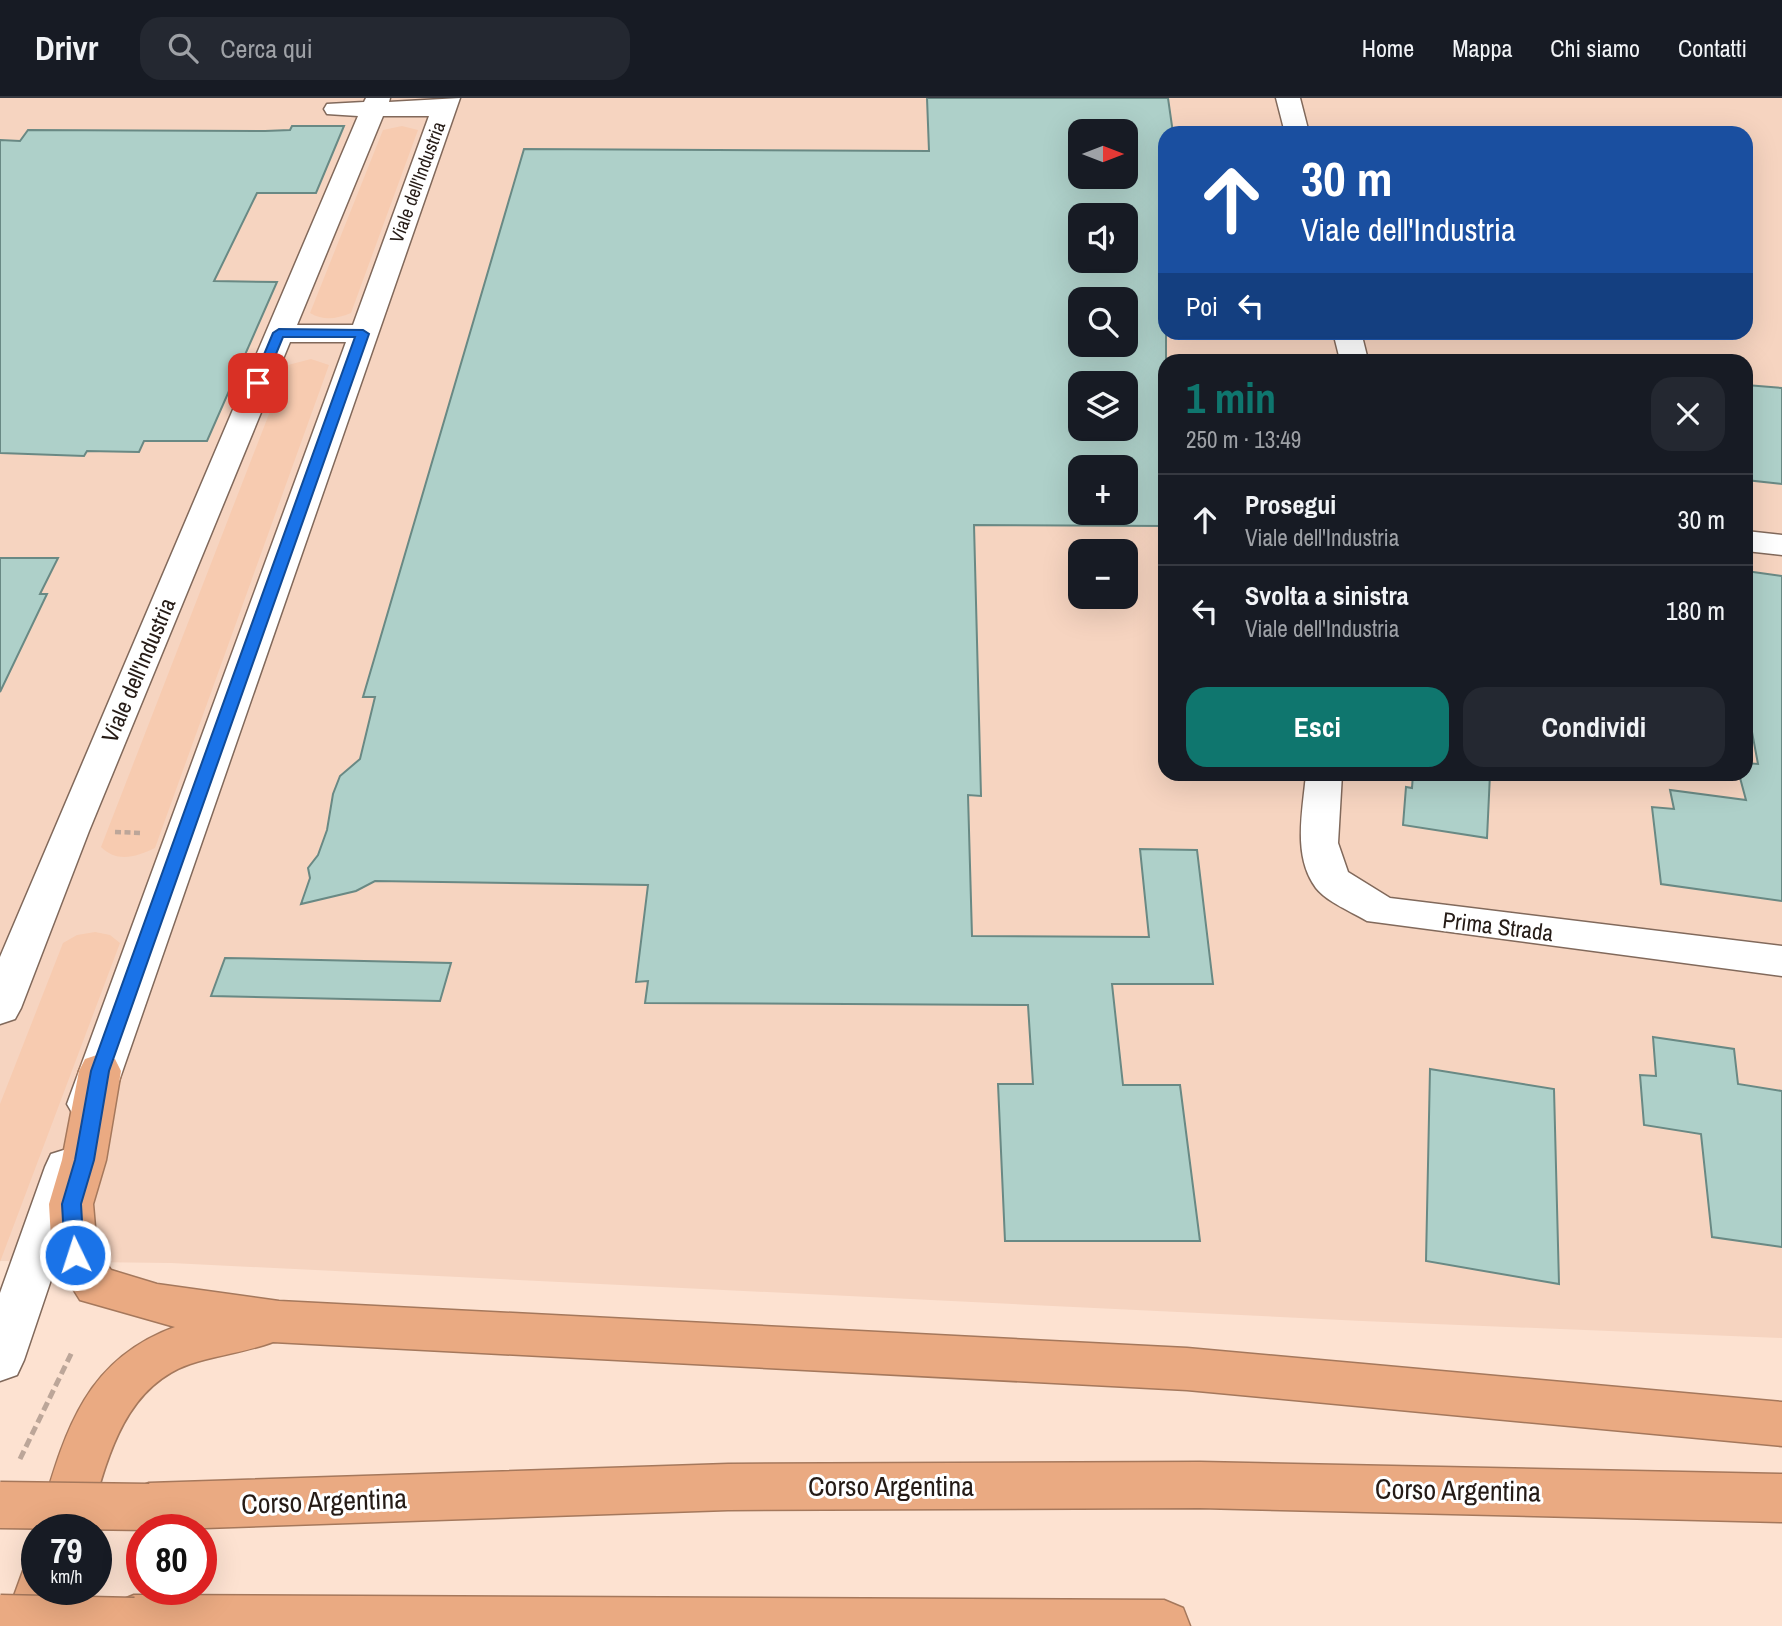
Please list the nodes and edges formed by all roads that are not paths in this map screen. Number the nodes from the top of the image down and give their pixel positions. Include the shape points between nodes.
1 (1289, 98) edge
2 (375, 103) edge
3 (445, 103) edge
4 (337, 109) dead end
5 (1295, 126) edge
6 (279, 333) junction
7 (363, 334) junction
8 (1753, 542) edge
9 (1782, 545) edge
10 (1323, 781) edge
11 (1782, 961) edge
12 (0, 1008) edge
13 (100, 1071) junction
14 (279, 1322) junction
15 (0, 1360) edge
16 (1782, 1424) edge
17 (8, 1487) edge
18 (1782, 1498) edge
19 (66, 1514) edge
20 (36, 1605) edge
21 (0, 1618) edge
22 (29, 1626) edge
23 (1164, 1626) edge

1 - 5 street
2 - 3 street, Viale dell'Industria
2 - 4 street
2 - 6 street, Viale dell'Industria
3 - 7 street, Viale dell'Industria
6 - 7 street
6 - 12 street, Viale dell'Industria
7 - 13 street, Viale dell'Industria
8 - 9 street
10 - 11 street, Prima Strada via 1319,842 1331,880 1381,911
13 - 14 highway via 85,1160 71,1204 75,1255 96,1286 157,1304
13 - 15 street, Viale dell'Industria
14 - 16 highway via 1188,1370
14 - 19 highway via 166,1351 127,1378 105,1405
17 - 18 highway, Corso Argentina, bridge via 149,1507 825,1487 1200,1485
20 - 22 highway
21 - 23 highway, bridge

